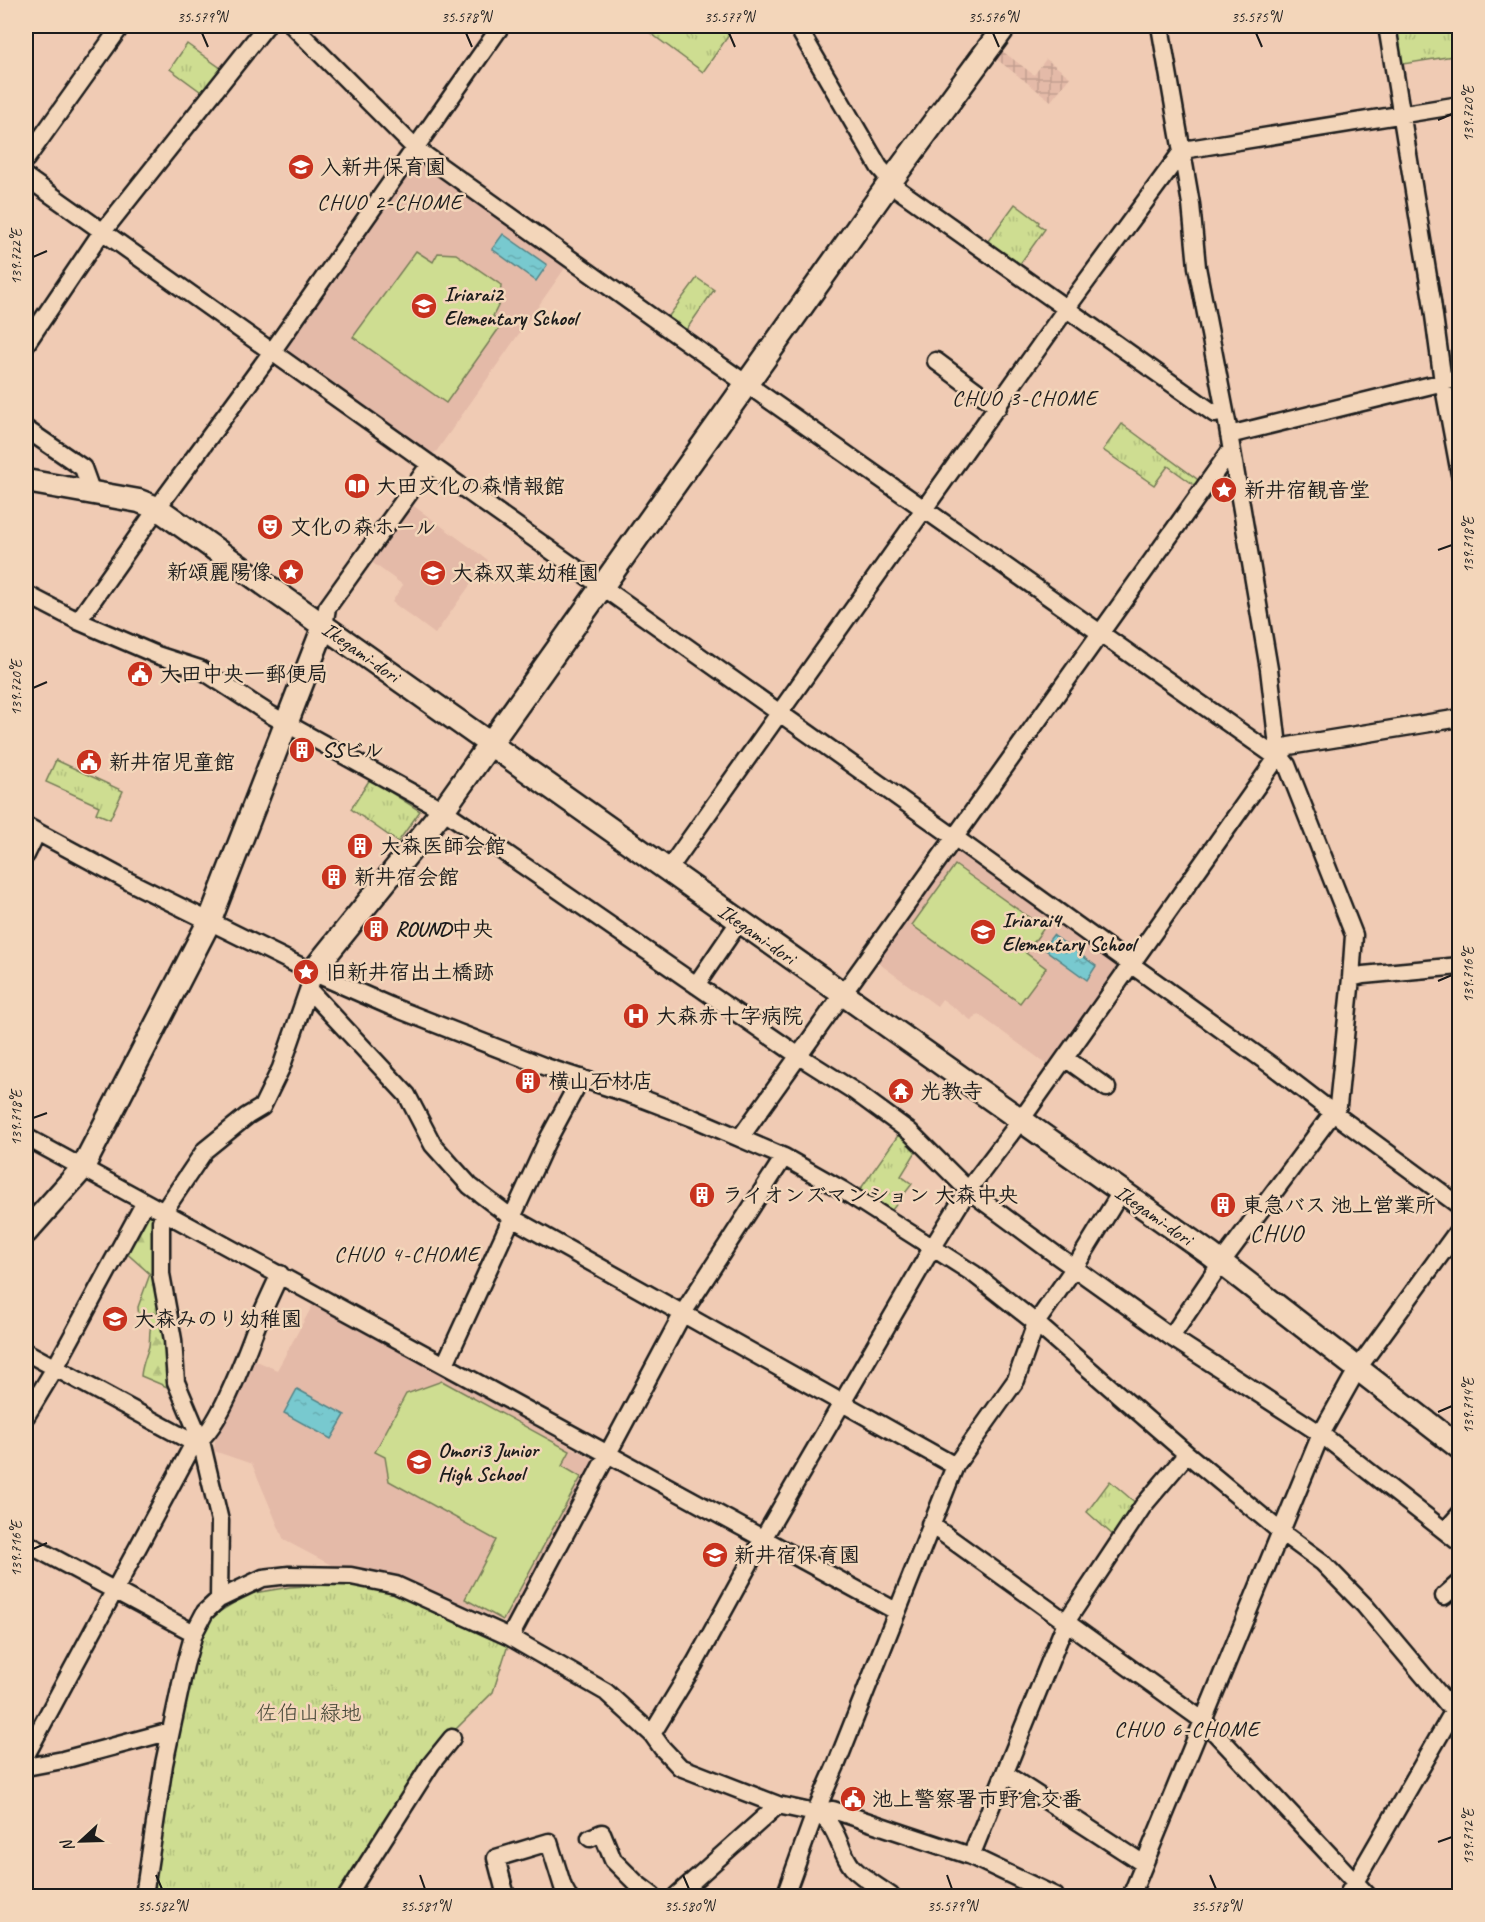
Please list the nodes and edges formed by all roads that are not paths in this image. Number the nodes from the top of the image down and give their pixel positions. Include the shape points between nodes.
1 (121, 26) edge
2 (266, 26) edge
3 (293, 26) edge
4 (501, 26) edge
5 (797, 26) edge
6 (1005, 26) edge
7 (1160, 26) edge
8 (1387, 26) edge
9 (1460, 105) edge
10 (1401, 114) junction
11 (415, 148) junction
12 (1182, 150) junction
13 (26, 159) edge
14 (26, 177) edge
15 (891, 181) junction
16 (103, 233) junction
17 (1066, 309) junction
18 (26, 344) edge
19 (271, 353) junction
20 (936, 361) dead end
21 (1451, 380) edge
22 (747, 384) junction
23 (998, 407) junction
24 (1225, 412) junction
25 (26, 429) edge
26 (1230, 442) junction
27 (430, 464) junction
28 (1460, 474) edge
29 (26, 481) edge
30 (92, 493) junction
31 (157, 508) junction
32 (925, 510) junction
33 (602, 587) junction
34 (26, 594) edge
35 (78, 621) junction
36 (324, 626) junction
37 (1100, 634) junction
38 (778, 713) junction
39 (1460, 718) edge
40 (287, 724) junction
41 (490, 744) junction
42 (1279, 755) junction
43 (443, 810) junction
44 (31, 829) edge
45 (955, 837) junction
46 (26, 855) edge
47 (668, 870) junction
48 (210, 920) junction
49 (739, 922) junction
50 (1131, 964) junction
51 (1460, 966) edge
52 (1351, 978) junction
53 (311, 981) junction
54 (696, 984) junction
55 (843, 994) junction
56 (799, 1056) junction
57 (1065, 1058) junction
58 (581, 1078) junction
59 (1107, 1088) dead end
60 (1332, 1112) junction
61 (1021, 1120) junction
62 (26, 1137) edge
63 (740, 1138) junction
64 (784, 1157) junction
65 (82, 1169) junction
66 (969, 1190) junction
67 (1122, 1192) junction
68 (145, 1202) junction
69 (1460, 1206) edge
70 (164, 1213) junction
71 (512, 1218) junction
72 (1460, 1228) edge
73 (26, 1232) edge
74 (933, 1248) junction
75 (1221, 1263) junction
76 (1075, 1268) junction
77 (280, 1274) junction
78 (683, 1313) junction
79 (1036, 1323) junction
80 (1172, 1337) junction
81 (26, 1352) edge
82 (445, 1364) junction
83 (54, 1368) junction
84 (1358, 1368) junction
85 (843, 1404) junction
86 (26, 1416) edge
87 (1321, 1434) junction
88 (197, 1442) junction
89 (1460, 1448) edge
90 (608, 1454) junction
91 (1187, 1454) junction
92 (955, 1466) junction
93 (1460, 1514) edge
94 (930, 1524) junction
95 (1281, 1532) junction
96 (1445, 1532) junction
97 (764, 1538) junction
98 (26, 1543) edge
99 (1460, 1543) edge
100 (1460, 1582) edge
101 (115, 1591) junction
102 (1444, 1596) dead end
103 (219, 1599) junction
104 (896, 1611) junction
105 (1066, 1622) junction
106 (194, 1633) junction
107 (510, 1638) junction
108 (1456, 1715) edge
109 (1202, 1720) junction
110 (171, 1731) junction
111 (652, 1734) junction
112 (452, 1738) dead end
113 (26, 1755) edge
114 (26, 1767) edge
115 (1005, 1774) junction
116 (778, 1805) junction
117 (815, 1813) junction
118 (590, 1838) dead end
119 (971, 1856) junction
120 (1144, 1864) junction
121 (1351, 1889) edge
122 (144, 1896) edge
123 (347, 1896) edge
124 (506, 1896) edge
125 (568, 1896) edge
126 (653, 1896) edge
127 (676, 1896) edge
128 (785, 1896) edge
129 (891, 1896) edge
130 (1055, 1896) edge
131 (1131, 1896) edge
132 (1368, 1896) edge

1 - 13 street
2 - 16 street
3 - 11 street
4 - 11 street
5 - 15 street via 879,167
6 - 15 street
7 - 12 street
8 - 10 street
9 - 10 street
10 - 12 street
10 - 21 street via 1430,289
11 - 19 street
11 - 22 street
12 - 17 street
12 - 24 street via 1197,267
14 - 16 street
15 - 17 street
15 - 22 street
16 - 18 street
16 - 19 street
17 - 23 street
17 - 24 street via 1215,414
19 - 27 street
19 - 31 street
20 - 23 street
21 - 26 street
21 - 28 street
22 - 32 street
22 - 33 street
23 - 32 street
24 - 26 street
25 - 30 street via 83,468
26 - 37 street
26 - 42 street via 1269,669
27 - 33 street
27 - 36 street via 327,608
29 - 30 street, Ikegami-dori
30 - 31 street, Ikegami-dori
31 - 35 street
31 - 36 street, Ikegami-dori
32 - 37 street
32 - 38 street
33 - 38 street
33 - 41 street
34 - 35 street
35 - 40 street via 200,669
36 - 40 street
36 - 41 street, Ikegami-dori
37 - 42 street via 1272,754
37 - 45 street
38 - 45 street
38 - 47 street
39 - 42 street via 1289,746
40 - 43 street
40 - 48 street
41 - 43 street
41 - 47 street, Ikegami-dori
42 - 50 street
42 - 52 street via 1287,765 1354,935
43 - 53 street
43 - 54 street
44 - 46 street
44 - 48 street
45 - 50 street
45 - 55 street
47 - 49 street, Ikegami-dori
48 - 53 street
48 - 65 street
49 - 54 street
49 - 55 street, Ikegami-dori
50 - 57 street
50 - 60 street
51 - 52 street
52 - 60 street via 1338,1106
53 - 58 street via 390,1006
53 - 70 street via 262,1107 205,1150
53 - 71 street via 407,1095 433,1146 470,1186
54 - 56 street
55 - 56 street
55 - 61 street, Ikegami-dori
56 - 63 street
56 - 66 street via 910,1132
57 - 59 street
57 - 61 street
58 - 63 street
58 - 71 street
60 - 69 street
60 - 75 street
61 - 66 street
61 - 67 street, Ikegami-dori
62 - 65 street
63 - 64 street
64 - 74 street
64 - 78 street
65 - 68 street
65 - 73 street
66 - 74 street
66 - 76 street
67 - 75 street, Ikegami-dori
67 - 76 street
68 - 70 street
68 - 83 street
70 - 77 street
70 - 88 street via 161,1274 176,1382
71 - 78 street
71 - 82 street
72 - 84 street
74 - 79 street via 974,1274
74 - 85 street
75 - 80 street
75 - 84 street, Ikegami-dori
76 - 79 street
76 - 80 street
77 - 82 street
77 - 88 street via 213,1426
78 - 85 street
78 - 90 street
79 - 91 street
79 - 92 street via 1016,1380
80 - 87 street
81 - 83 street
82 - 90 street
83 - 86 street
83 - 88 street
84 - 87 street
84 - 89 street, Ikegami-dori
85 - 92 street
85 - 97 street
87 - 95 street
87 - 96 street
88 - 101 street
88 - 103 street via 220,1521
90 - 97 street
90 - 107 street
91 - 95 street
91 - 105 street via 1143,1506
92 - 94 street
93 - 96 street
94 - 104 street
94 - 105 street
95 - 108 street via 1322,1562 1365,1606
95 - 109 street
96 - 99 street
97 - 104 street
97 - 111 street
98 - 101 street
100 - 102 street
101 - 106 street
101 - 113 street
103 - 106 street via 205,1612
103 - 107 street via 262,1578 351,1576 396,1585
104 - 117 street
105 - 109 street
105 - 115 street
106 - 110 street
107 - 111 street via 606,1692
108 - 121 street
109 - 120 street
109 - 121 street
110 - 114 street
110 - 122 street
111 - 116 street via 680,1767
112 - 123 street via 431,1764
115 - 119 street
115 - 120 street
116 - 117 street
116 - 127 street
117 - 119 street via 833,1810
117 - 128 street
117 - 129 street via 822,1815 837,1835 852,1867
118 - 126 street via 602,1833 613,1860
119 - 130 street
120 - 131 street
121 - 132 street
124 - 125 street via 496,1858 549,1842

